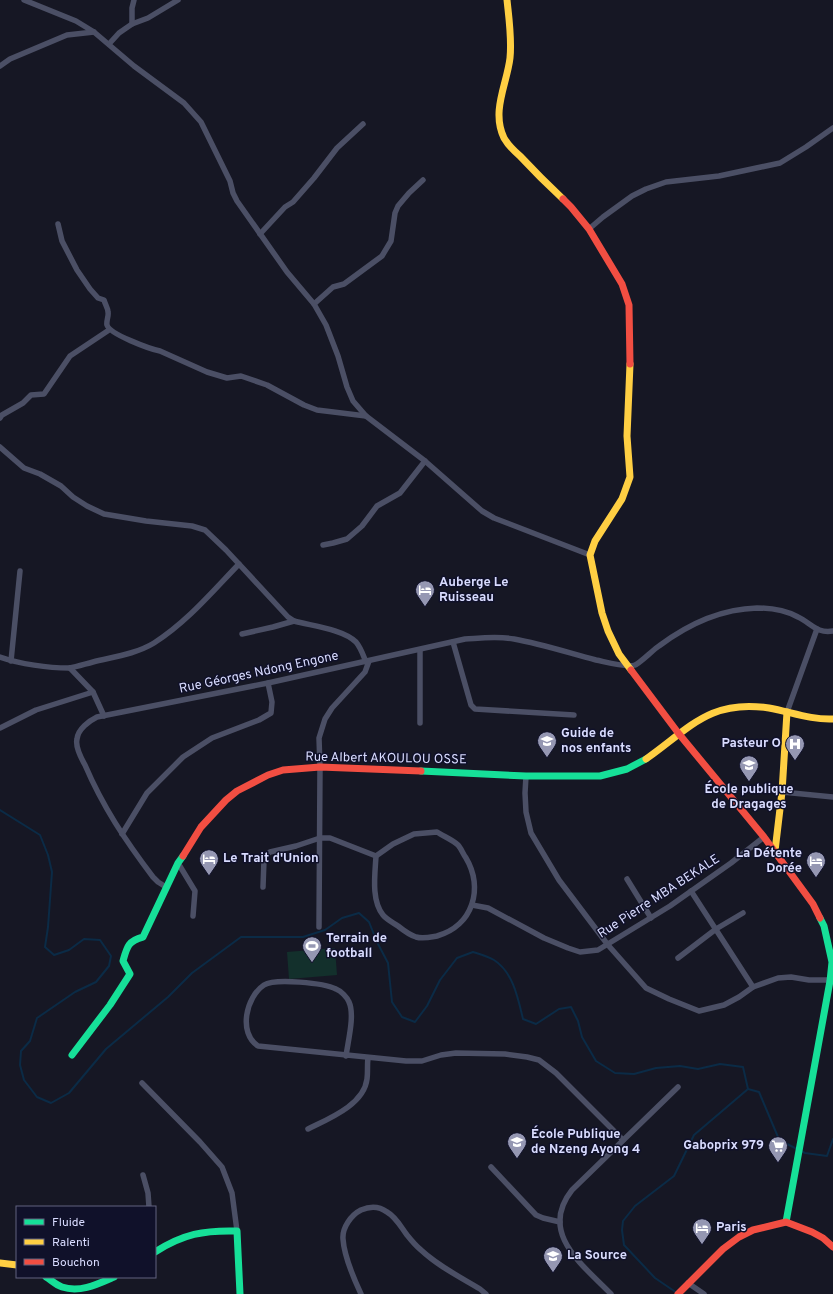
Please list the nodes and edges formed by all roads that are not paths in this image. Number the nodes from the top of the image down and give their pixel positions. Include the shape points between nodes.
1 (24, 0) edge
2 (134, 0) edge
3 (178, 0) edge
4 (507, 0) edge
5 (132, 24) junction
6 (94, 32) junction
7 (109, 44) junction
8 (0, 66) edge
9 (363, 124) dead end
10 (833, 128) edge
11 (423, 180) dead end
12 (58, 224) dead end
13 (589, 229) junction
14 (260, 234) junction
15 (314, 304) junction
16 (109, 330) junction
17 (366, 416) junction
18 (0, 418) edge
19 (0, 447) edge
20 (425, 461) junction
21 (323, 545) dead end
22 (590, 555) junction
23 (239, 564) junction
24 (20, 571) dead end
25 (294, 621) junction
26 (817, 629) junction
27 (833, 631) edge
28 (242, 634) dead end
29 (453, 642) junction
30 (420, 650) junction
31 (0, 657) edge
32 (11, 661) junction
33 (368, 661) junction
34 (627, 665) junction
35 (70, 668) junction
36 (268, 683) junction
37 (93, 692) junction
38 (787, 712) junction
39 (574, 715) dead end
40 (104, 716) junction
41 (833, 719) edge
42 (420, 722) dead end
43 (0, 728) edge
44 (679, 734) junction
45 (320, 767) junction
46 (526, 776) junction
47 (782, 792) junction
48 (833, 798) edge
49 (122, 834) junction
50 (764, 837) junction
51 (320, 838) junction
52 (775, 851) junction
53 (376, 856) junction
54 (178, 863) junction
55 (627, 880) dead end
56 (166, 887) junction
57 (263, 887) dead end
58 (691, 891) junction
59 (472, 905) junction
60 (743, 912) dead end
61 (193, 916) dead end
62 (651, 918) junction
63 (320, 927) dead end
64 (716, 929) junction
65 (608, 945) junction
66 (678, 958) dead end
67 (831, 980) edge
68 (753, 987) junction
69 (72, 1055) dead end
70 (346, 1056) junction
71 (368, 1058) junction
72 (142, 1083) dead end
73 (678, 1087) dead end
74 (308, 1129) dead end
75 (623, 1140) junction
76 (491, 1167) dead end
77 (143, 1175) dead end
78 (149, 1206) edge
79 (560, 1222) junction
80 (786, 1222) junction
81 (236, 1231) junction
82 (833, 1247) edge
83 (156, 1251) edge
84 (0, 1263) edge
85 (16, 1265) edge
86 (48, 1278) edge
87 (111, 1278) edge
88 (687, 1285) junction
89 (240, 1294) edge
90 (361, 1294) edge
91 (486, 1294) edge
92 (611, 1294) edge
93 (678, 1294) edge
94 (704, 1294) edge

1 - 6 street via 76,21
2 - 5 street
3 - 5 street via 148,18
4 - 13 street via 510,56 498,105 502,132 513,150 571,207
5 - 7 street
6 - 7 street
6 - 8 street via 67,35 10,59
7 - 14 street via 194,113 230,181 237,201
9 - 14 street via 337,148 293,202
10 - 13 street via 780,163 720,176 666,182 646,189 632,196
11 - 15 street via 398,206 391,241 382,256 344,284 333,287
12 - 16 street via 62,241 77,270 98,298 104,300
13 - 22 street via 622,284 629,305 630,361 627,436 630,477 625,492 595,541
14 - 15 street
15 - 17 street via 331,337 353,401
16 - 17 street via 207,372 227,378 241,376 267,386 317,410
16 - 18 street via 70,356 44,394 31,395
17 - 20 street
19 - 23 street via 24,468 61,486 82,503 104,514 205,530
20 - 21 street via 400,493 376,506 352,535 347,539
20 - 22 street via 494,518
22 - 34 street via 608,631
23 - 25 street
23 - 35 street via 198,608 153,643 135,651
24 - 32 street
25 - 28 street
25 - 33 street via 346,635 357,643
26 - 27 street via 821,632
26 - 34 street via 798,617 778,610 742,609 684,629 636,665
26 - 38 street
29 - 30 street, Rue Géorges Ndong Engone
29 - 34 street, Rue Géorges Ndong Engone via 492,637 513,639
29 - 39 street via 471,705 475,709
30 - 33 street, Rue Géorges Ndong Engone
30 - 42 street
31 - 32 street
32 - 35 street
33 - 36 street, Rue Géorges Ndong Engone
33 - 45 street via 365,672 325,719 318,738
34 - 44 street
35 - 37 street
36 - 40 street, Rue Géorges Ndong Engone
36 - 49 street via 272,702 271,713 212,738 182,757 147,793
37 - 40 street
37 - 43 street via 36,710
38 - 41 street, Rue Albert AKOULOU OSSE via 813,718
38 - 44 street, Rue Albert AKOULOU OSSE via 751,706 722,709 701,718
38 - 47 street
40 - 49 street, Rue Géorges Ndong Engone via 84,726 77,739 77,745 96,791
44 - 46 street, Rue Albert AKOULOU OSSE via 635,765 611,774 585,777
44 - 50 street
45 - 46 street, Rue Albert AKOULOU OSSE
45 - 51 street
45 - 54 street, Rue Albert AKOULOU OSSE via 283,770 237,791 201,827
46 - 65 street via 526,812 531,833 559,880
47 - 48 street
47 - 52 street
49 - 56 street, Rue Géorges Ndong Engone via 153,877
50 - 52 street
50 - 58 street, Rue Pierre MBA BEKALE
51 - 53 street via 330,838
51 - 57 street via 266,855
51 - 63 street
52 - 67 street via 813,904 824,926 832,962
53 - 59 street via 414,834 437,832 458,845 469,864 475,884
53 - 59 street via 374,876 378,903 383,916 405,931 417,937 444,934 466,917
54 - 56 street, Rue Albert AKOULOU OSSE
54 - 61 street via 194,891
55 - 62 street
56 - 69 street, Rue Albert AKOULOU OSSE via 144,937 128,944 123,961 130,974 116,999 88,1031
58 - 62 street, Rue Pierre MBA BEKALE
58 - 64 street
59 - 65 street, Rue Pierre MBA BEKALE via 488,908 544,938 580,952 598,950
60 - 64 street
62 - 65 street, Rue Pierre MBA BEKALE
64 - 66 street
64 - 68 street
65 - 68 street via 646,988 699,1011 724,1005
67 - 68 street via 778,978
67 - 80 street
70 - 70 street via 258,1046 253,1043 248,1036 246,1024 247,1012 256,993 264,985 272,982 316,983 337,989 349,1001 351,1009
70 - 71 street
71 - 74 street via 367,1080 361,1096 353,1104
71 - 75 street via 422,1061 441,1055 471,1052 539,1060 556,1073
72 - 81 street via 222,1167 232,1193
73 - 75 street
75 - 79 street via 566,1196
76 - 79 street via 536,1215
77 - 78 street
79 - 92 street via 561,1232 569,1250
80 - 82 street via 812,1232
80 - 88 street via 754,1230 739,1237 718,1253
81 - 83 street via 198,1232 182,1236
81 - 89 street
84 - 85 street
86 - 87 street via 63,1287 74,1289
88 - 93 street
88 - 94 street
90 - 91 street via 350,1266 343,1231 358,1212 374,1207 392,1215 412,1241 430,1258

